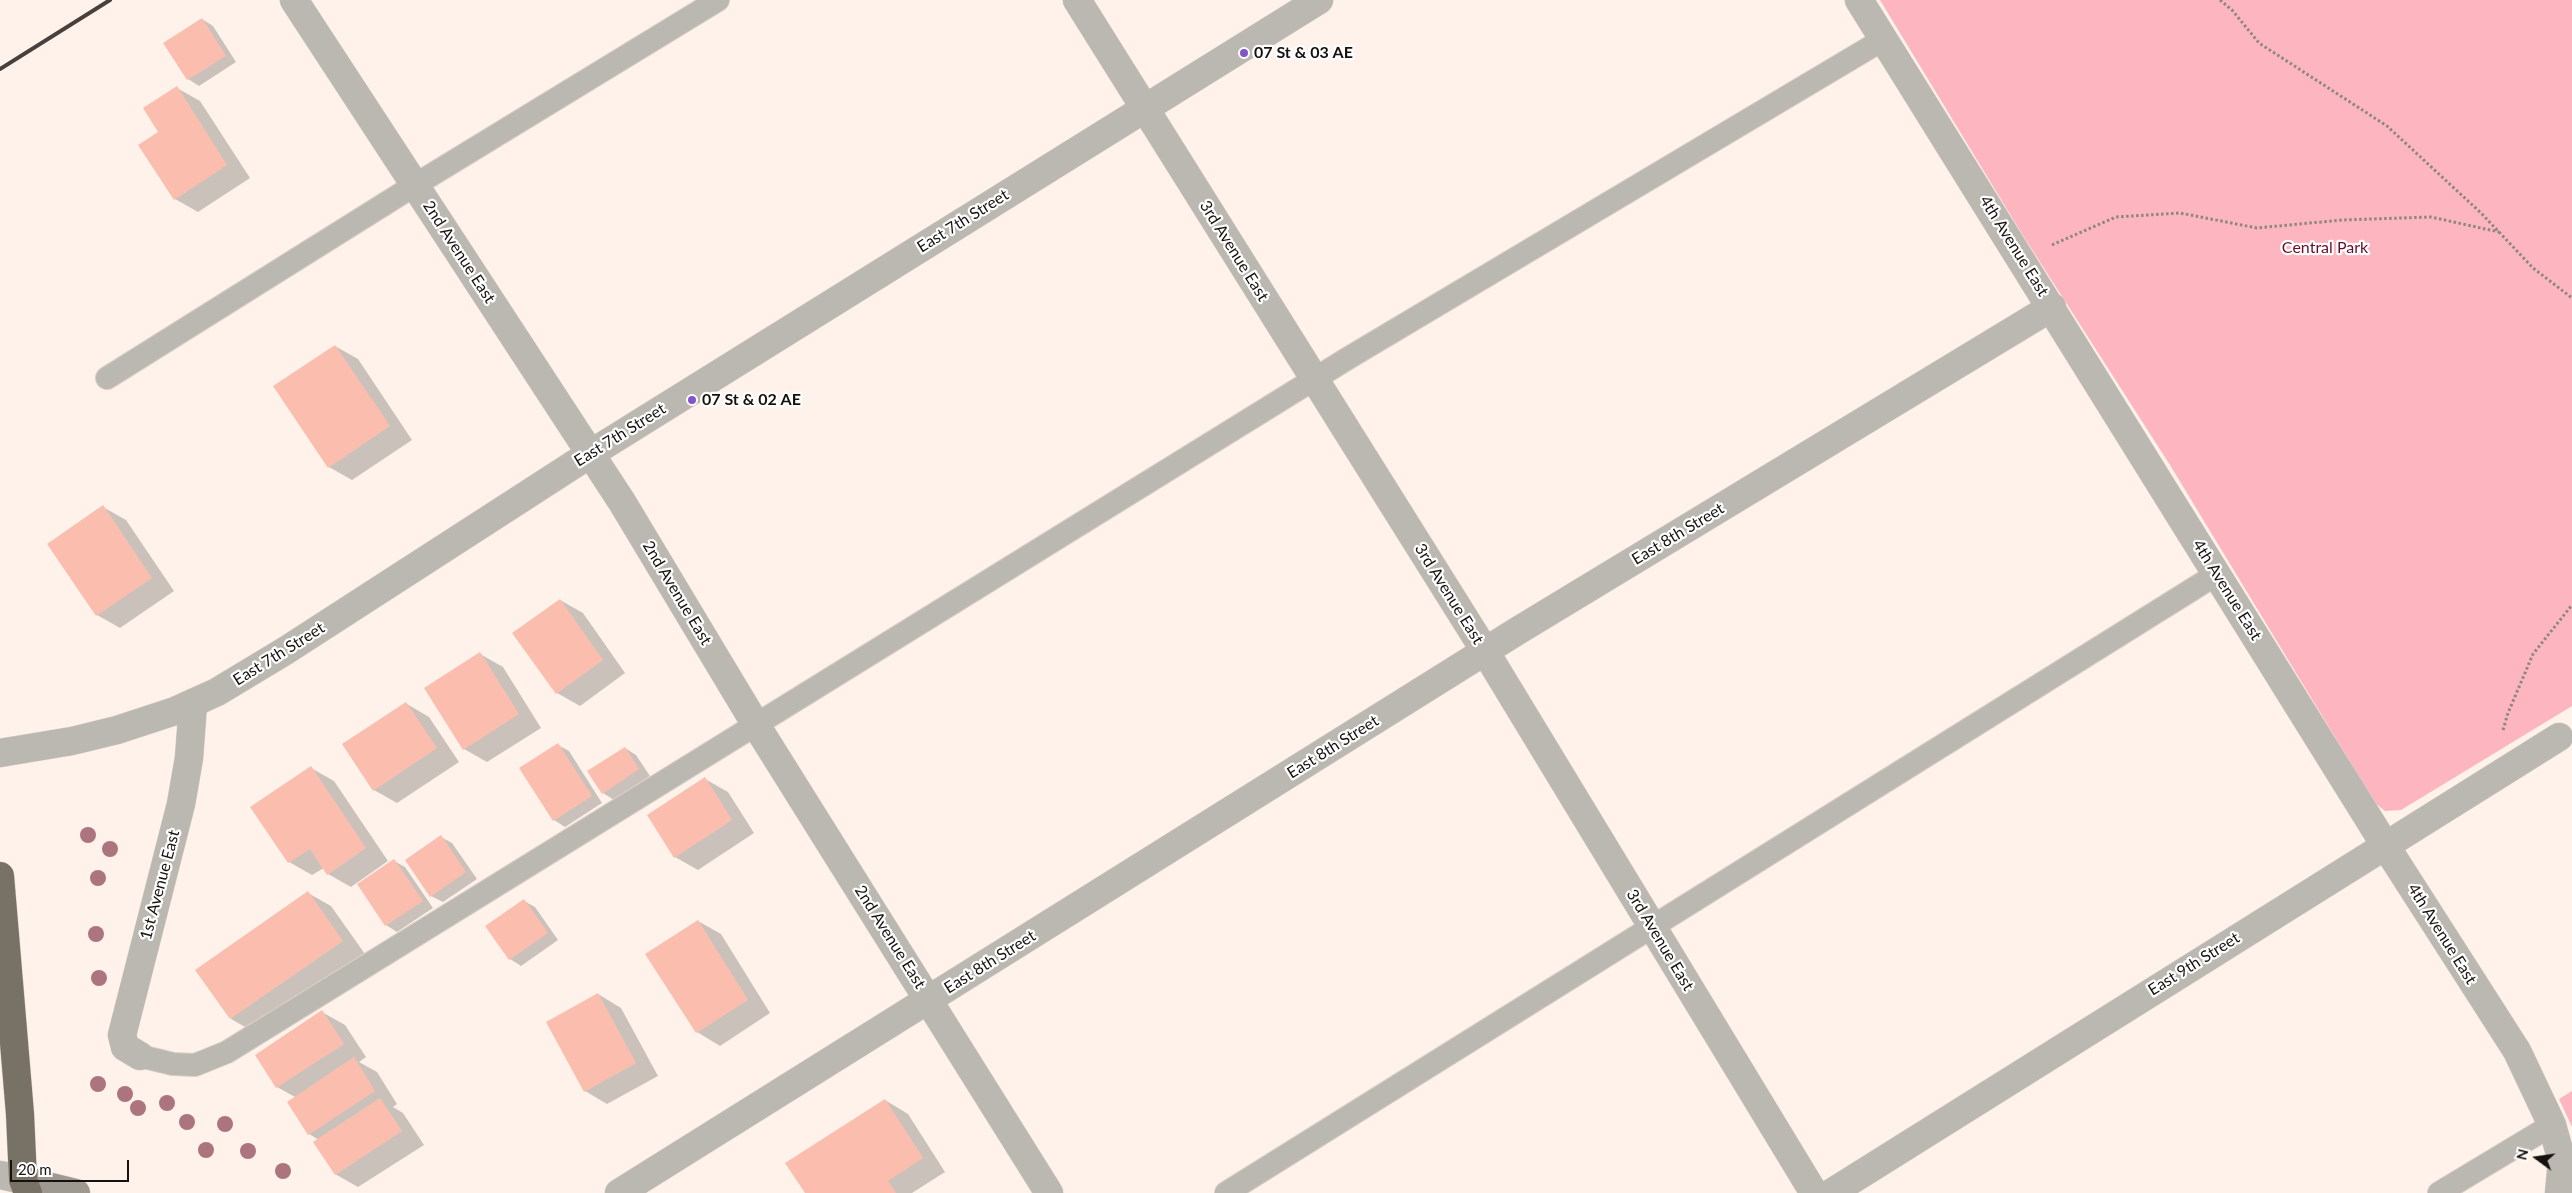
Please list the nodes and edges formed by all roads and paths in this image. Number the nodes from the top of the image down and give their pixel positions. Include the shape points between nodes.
1 (294, 0) edge
2 (718, 0) edge
3 (1077, 0) edge
4 (1319, 0) edge
5 (1859, 0) edge
6 (2220, 0) edge
7 (1884, 39) junction
8 (1144, 109) junction
9 (415, 185) junction
10 (2499, 232) junction
11 (2021, 259) junction
12 (2572, 298) edge
13 (2052, 307) junction
14 (107, 378) dead end
15 (1315, 379) junction
16 (590, 454) junction
17 (2217, 574) junction
18 (2572, 605) edge
19 (1485, 651) junction
20 (193, 704) junction
21 (756, 725) junction
22 (2559, 737) dead end
23 (0, 753) edge
24 (2498, 774) junction
25 (2385, 845) junction
26 (0, 876) edge
27 (1652, 927) junction
28 (930, 1000) junction
29 (140, 1056) joint
30 (2552, 1125) junction
31 (17, 1185) edge
32 (76, 1193) edge
33 (619, 1193) edge
34 (1050, 1193) edge
35 (1226, 1193) edge
36 (1814, 1193) edge
37 (1831, 1193) edge
38 (2439, 1193) edge
39 (2559, 1193) edge

1 - 9 street, 2nd Avenue East
2 - 9 lane
3 - 8 street, 3rd Avenue East
4 - 8 street, East 7th Street
5 - 7 street, 4th Avenue East
6 - 10 path via 2259,43 2387,126
7 - 11 street, 4th Avenue East
7 - 15 lane
8 - 15 street, 3rd Avenue East
8 - 16 street, East 7th Street
9 - 14 lane
9 - 16 street, 2nd Avenue East
10 - 11 path via 2431,217 2342,220 2257,228 2180,213 2116,217
10 - 12 path via 2533,268
11 - 13 street, 4th Avenue East
13 - 17 street, 4th Avenue East
13 - 19 street, East 8th Street
15 - 19 street, 3rd Avenue East
15 - 21 lane
16 - 20 street, East 7th Street via 271,660
16 - 21 street, 2nd Avenue East
17 - 25 street, 4th Avenue East
17 - 27 lane
18 - 24 path via 2533,654 2508,713 2499,748
19 - 27 street, 3rd Avenue East
19 - 28 street, East 8th Street
20 - 23 street, East 7th Street via 110,732
20 - 29 street, 1st Avenue East via 181,804 122,1035 126,1047
21 - 28 street, 2nd Avenue East
21 - 29 lane via 227,1052 205,1063 189,1065
22 - 24 street, East 9th Street
24 - 25 street, East 9th Street
25 - 30 street, 4th Avenue East via 2517,1051
25 - 37 street, East 9th Street
26 - 31 highway via 20,1114
27 - 35 lane
27 - 36 street, 3rd Avenue East
28 - 33 street, East 8th Street
28 - 34 street, 2nd Avenue East
30 - 38 lane
30 - 39 street, 4th Avenue East via 2562,1161
31 - 32 street

